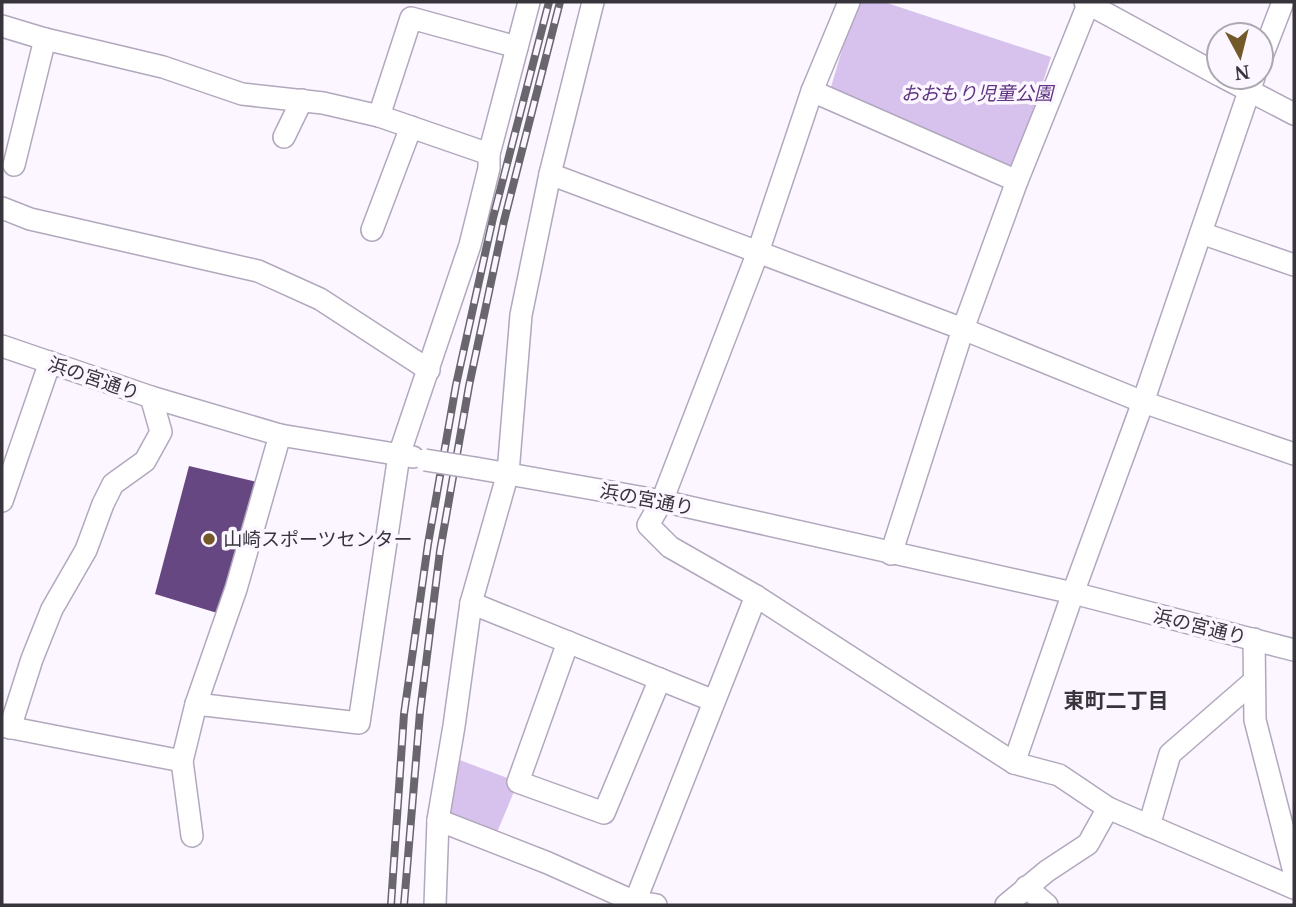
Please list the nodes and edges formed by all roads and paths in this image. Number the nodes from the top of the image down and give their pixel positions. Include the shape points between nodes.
1 (529, 2) edge
2 (593, 2) edge
3 (849, 2) edge
4 (1087, 2) edge
5 (1283, 2) edge
6 (1275, 23) edge
7 (2, 26) edge
8 (45, 39) junction
9 (517, 47) junction
10 (1205, 67) edge
11 (812, 91) junction
12 (1249, 91) edge
13 (1261, 91) edge
14 (302, 100) junction
15 (1294, 114) edge
16 (379, 116) junction
17 (411, 127) junction
18 (284, 136) dead end
19 (489, 155) junction
20 (14, 165) dead end
21 (550, 174) junction
22 (1017, 181) junction
23 (2, 208) edge
24 (372, 230) dead end
25 (1201, 233) junction
26 (758, 252) junction
27 (1294, 265) edge
28 (963, 329) junction
29 (2, 346) edge
30 (50, 362) junction
31 (429, 370) junction
32 (151, 397) junction
33 (1143, 402) junction
34 (280, 435) junction
35 (1294, 454) edge
36 (399, 455) junction
37 (508, 473) junction
38 (2, 501) edge
39 (662, 501) junction
40 (891, 554) junction
41 (1073, 593) junction
42 (756, 596) junction
43 (471, 603) junction
44 (1254, 639) junction
45 (568, 642) junction
46 (1294, 650) edge
47 (660, 679) junction
48 (1255, 681) junction
49 (714, 701) junction
50 (196, 704) junction
51 (6, 727) edge
52 (182, 761) junction
53 (1014, 763) junction
54 (1108, 808) junction
55 (438, 820) junction
56 (1149, 825) junction
57 (192, 836) dead end
58 (1294, 872) edge
59 (1026, 887) junction
60 (1294, 888) edge
61 (645, 904) edge
62 (435, 905) edge
63 (1006, 905) edge
64 (1046, 905) edge

1 - 9 street
2 - 21 street
3 - 11 street
4 - 10 street
4 - 22 street
5 - 6 street
7 - 8 street
8 - 14 street via 163,67 242,94
8 - 20 street
9 - 16 street via 411,18
9 - 19 street
11 - 22 street
11 - 26 street
12 - 25 street
13 - 15 street
14 - 16 street
14 - 18 street
16 - 17 street
17 - 19 street
17 - 24 street
19 - 31 street via 470,245
21 - 26 street
21 - 37 street via 521,315
22 - 28 street
23 - 31 street via 30,219 258,271 320,299
25 - 27 street
25 - 33 street
26 - 28 street
26 - 39 street
28 - 33 street
28 - 40 street
29 - 30 street, 浜の宮通り
30 - 32 street, 浜の宮通り
30 - 38 street
31 - 36 street
32 - 34 street, 浜の宮通り
32 - 51 street via 162,432 145,461 113,484 86,550 52,609
33 - 35 street
33 - 41 street
34 - 36 street, 浜の宮通り
34 - 50 street via 236,589
36 - 37 street, 浜の宮通り, bridge
36 - 50 street via 359,723
37 - 39 street, 浜の宮通り
37 - 43 street
39 - 40 street, 浜の宮通り
39 - 42 street via 648,525 670,547
40 - 41 street, 浜の宮通り
41 - 44 street, 浜の宮通り
41 - 53 street
42 - 49 street
42 - 53 street
43 - 45 street
43 - 55 street
44 - 46 street, 浜の宮通り
44 - 48 street
45 - 47 street
45 - 47 street via 518,782 604,813
47 - 49 street
48 - 56 street via 1170,754
48 - 58 street via 1255,720
49 - 61 street
50 - 52 street
51 - 52 street
52 - 57 street
53 - 54 street via 1059,775
54 - 56 street
54 - 59 street via 1088,844
55 - 61 street
55 - 62 street
56 - 60 street
59 - 63 street
59 - 64 street

